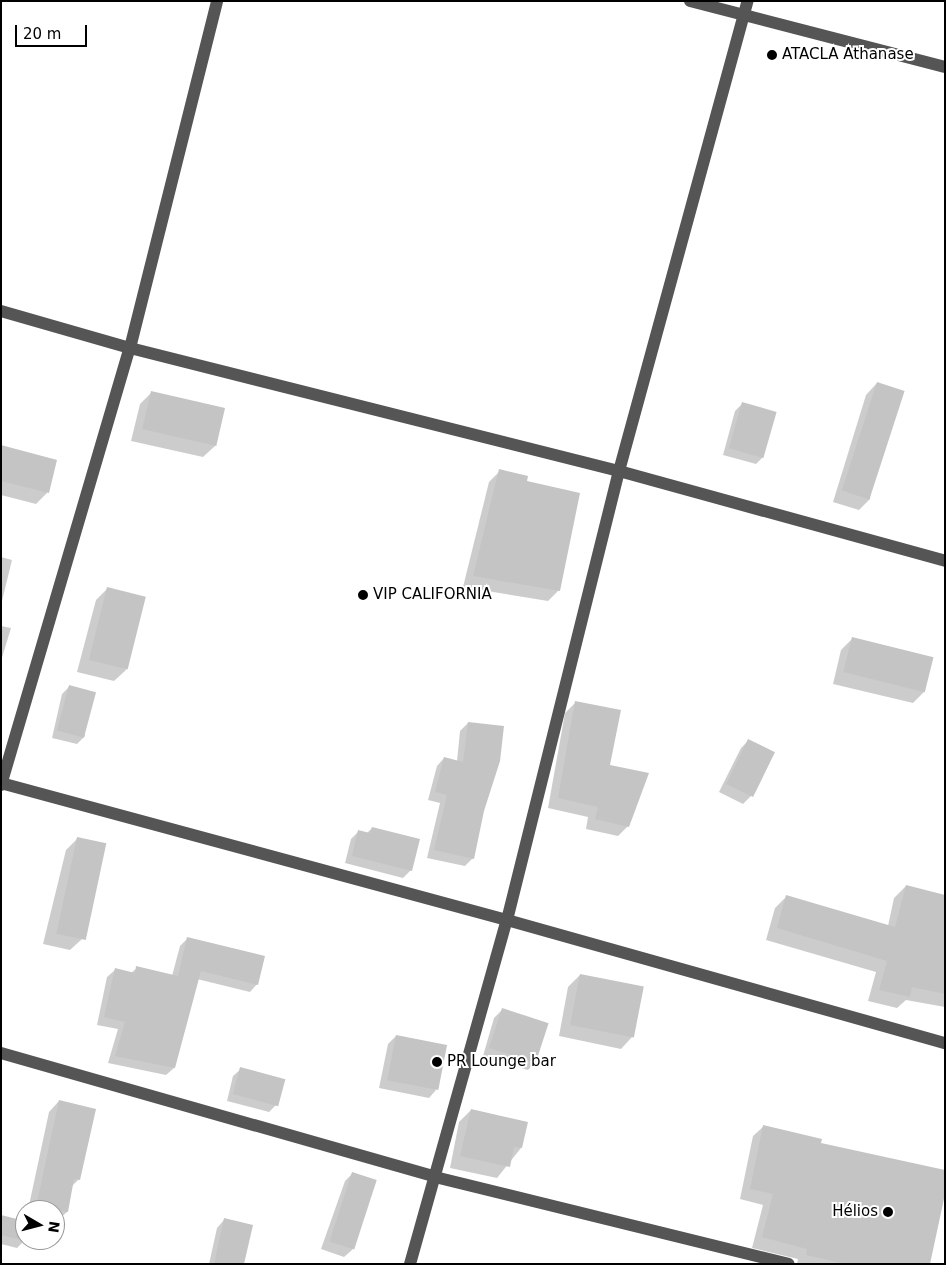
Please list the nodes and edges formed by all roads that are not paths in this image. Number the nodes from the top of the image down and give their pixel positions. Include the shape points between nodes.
1 (217, 1) edge
2 (690, 1) edge
3 (748, 1) edge
4 (744, 14) junction
5 (945, 67) edge
6 (1, 311) edge
7 (130, 348) junction
8 (619, 471) junction
9 (945, 561) edge
10 (1, 784) edge
11 (507, 920) junction
12 (945, 1043) edge
13 (1, 1053) edge
14 (436, 1177) junction
15 (410, 1264) edge
16 (788, 1264) edge

1 - 7 street
2 - 4 street
3 - 4 street
4 - 5 street
4 - 8 street
6 - 7 street
7 - 8 street
7 - 10 street
8 - 9 street
8 - 11 street
10 - 11 street
11 - 12 street
11 - 14 street
13 - 14 street
14 - 15 street
14 - 16 street

